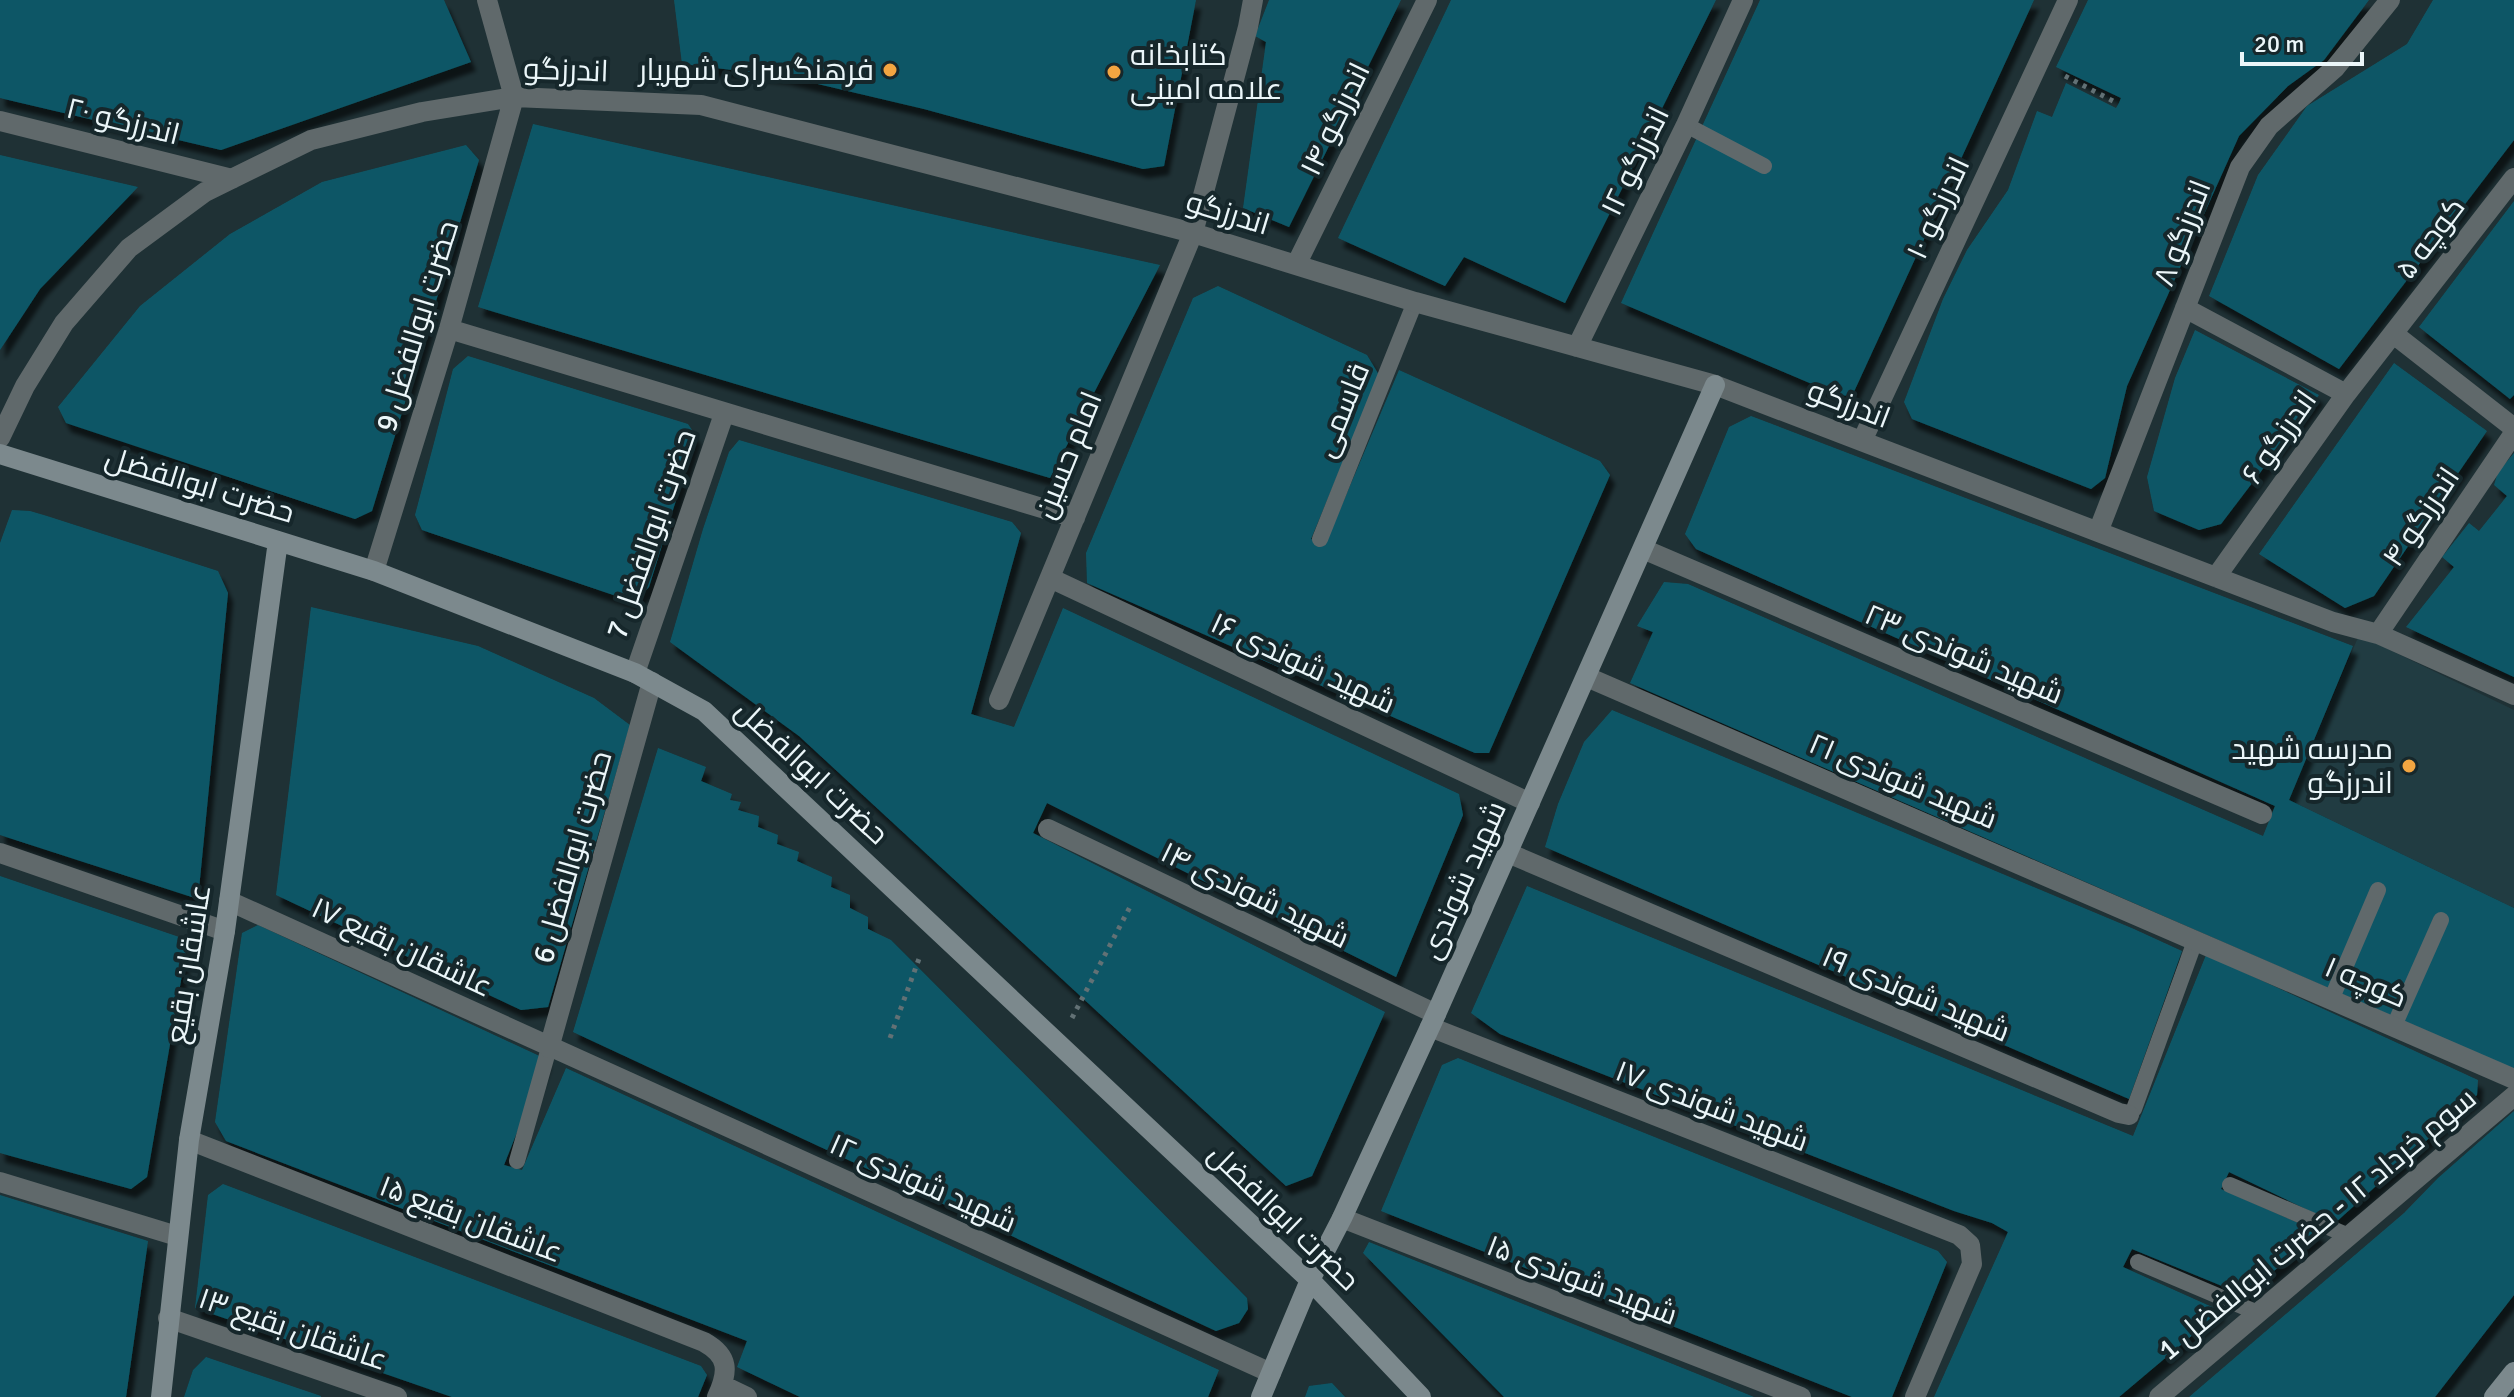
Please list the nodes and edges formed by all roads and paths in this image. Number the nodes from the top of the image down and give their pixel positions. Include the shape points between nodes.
1 (487, 0) edge
2 (1253, 0) edge
3 (1427, 0) edge
4 (1743, 0) edge
5 (2068, 0) edge
6 (2390, 0) edge
7 (2039, 63) junction
8 (514, 97) junction
9 (2113, 101) dead end
10 (0, 121) edge
11 (1686, 125) junction
12 (1764, 166) dead end
13 (2514, 178) edge
14 (232, 179) junction
15 (1193, 233) junction
16 (1296, 265) junction
17 (1415, 302) junction
18 (2185, 308) junction
19 (449, 329) junction
20 (2395, 335) junction
21 (1577, 347) junction
22 (1715, 385) junction
23 (2346, 394) junction
24 (724, 414) junction
25 (2514, 431) edge
26 (0, 438) edge
27 (1862, 441) junction
28 (0, 454) edge
29 (1075, 518) junction
30 (2098, 532) junction
31 (1320, 539) dead end
32 (278, 541) junction
33 (1643, 549) junction
34 (374, 571) junction
35 (2216, 577) junction
36 (1050, 578) junction
37 (2378, 634) junction
38 (1587, 677) junction
39 (644, 678) junction
40 (2514, 695) edge
41 (999, 700) dead end
42 (1530, 803) junction
43 (2262, 814) dead end
44 (1048, 829) dead end
45 (0, 853) edge
46 (1508, 853) junction
47 (1146, 876) junction
48 (2378, 890) dead end
49 (229, 901) junction
50 (2441, 920) dead end
51 (931, 925) junction
52 (225, 931) junction
53 (2195, 941) junction
54 (2331, 1000) junction
55 (1433, 1021) junction
56 (2394, 1026) junction
57 (890, 1038) dead end
58 (1059, 1044) junction
59 (549, 1048) junction
60 (2514, 1079) edge
61 (2514, 1096) edge
62 (2129, 1115) joint
63 (189, 1140) junction
64 (517, 1161) dead end
65 (0, 1182) edge
66 (2230, 1185) dead end
67 (1342, 1218) junction
68 (177, 1236) junction
69 (2349, 1236) junction
70 (2138, 1262) dead end
71 (1310, 1280) junction
72 (2258, 1313) junction
73 (168, 1318) junction
74 (2514, 1372) edge
75 (1271, 1373) junction
76 (720, 1391) edge
77 (161, 1397) edge
78 (397, 1397) edge
79 (747, 1397) edge
80 (1261, 1397) edge
81 (1421, 1397) edge
82 (1801, 1397) edge
83 (1915, 1397) edge
84 (2159, 1397) edge
85 (2494, 1397) edge

1 - 8 street
2 - 15 street, امام حسین
3 - 16 street, اندرزگو ۱۴
4 - 11 street, اندرزگو ۱۲
5 - 7 street, اندرزگو ۱۰
6 - 18 street, اندرزگو ۸ via 2335,68 2269,126 2240,167
7 - 9 path
7 - 27 street, اندرزگو ۱۰
8 - 14 street, اندرزگو via 422,112 311,140
8 - 15 street, اندرزگو via 701,105
8 - 19 street, حضرت ابوالفضل 9
10 - 14 street, اندرزگو ۲۰
11 - 12 lane
11 - 21 street, اندرزگو ۱۲
13 - 20 street, کوچه ۵
14 - 26 street, اندرزگو via 205,192 129,248 64,323
15 - 16 street, اندرزگو
15 - 29 street, امام حسین
16 - 17 street, اندرزگو
17 - 21 street, اندرزگو
17 - 31 lane, قاسمی
18 - 23 street
18 - 30 street, اندرزگو ۸
19 - 24 street
19 - 34 street, حضرت ابوالفضل 9
20 - 23 street, اندرزگو ۶
20 - 25 street
21 - 22 street, اندرزگو
22 - 27 street, اندرزگو
22 - 33 street, شهید شوندی
23 - 35 street, اندرزگو ۶
24 - 29 street
24 - 39 street, حضرت ابوالفضل 7
25 - 37 street, اندرزگو ۴
27 - 30 street, اندرزگو
28 - 32 street, حضرت ابوالفضل
29 - 36 street, امام حسین
30 - 35 street, اندرزگو
32 - 34 street, حضرت ابوالفضل
32 - 49 street, عاشقان بقیع
33 - 38 street, شهید شوندی
33 - 43 street, شهید شوندی ۲۳
34 - 39 street, حضرت ابوالفضل
35 - 37 street, اندرزگو
36 - 41 street, امام حسین
36 - 42 street, شهید شوندی ۱۶
37 - 40 street, اندرزگو
38 - 42 street, شهید شوندی
38 - 53 street, شهید شوندی ۲۱
39 - 51 street, حضرت ابوالفضل via 704,711
39 - 59 street, حضرت ابوالفضل 6
42 - 46 street, شهید شوندی
44 - 47 street, شهید شوندی ۱۴
45 - 52 street
46 - 55 street, شهید شوندی
46 - 62 street, شهید شوندی ۱۹
47 - 55 street, شهید شوندی ۱۴
47 - 58 path
48 - 54 lane
49 - 52 street, عاشقان بقیع
49 - 59 street, عاشقان بقیع ۱۷
50 - 56 lane
51 - 57 path
51 - 58 street, حضرت ابوالفضل
52 - 63 street, عاشقان بقیع
53 - 54 street, کوچه ۱
53 - 62 lane, شهید شوندی ۱۹
54 - 56 street, کوچه ۱
55 - 67 street, شهید شوندی
55 - 83 street, شهید شوندی ۱۷ via 1959,1235 1970,1245 1972,1264
56 - 60 street, کوچه ۱
58 - 71 street, حضرت ابوالفضل
59 - 64 lane
59 - 75 street, شهید شوندی ۱۲
61 - 69 street, سوم خرداد ۱۲ - حضرت ابوالفضل 1
63 - 68 street, عاشقان بقیع
63 - 76 street, عاشقان بقیع ۱۵ via 704,1342 725,1362
65 - 68 street
66 - 69 lane
67 - 71 street, شهید شوندی
67 - 82 street, شهید شوندی ۱۵
68 - 73 street, عاشقان بقیع
69 - 72 street, سوم خرداد ۱۲ - حضرت ابوالفضل 1
70 - 72 lane
71 - 75 street, شهید شوندی
71 - 81 street, حضرت ابوالفضل
72 - 84 street, سوم خرداد ۱۲ - حضرت ابوالفضل 1
73 - 77 street, عاشقان بقیع
73 - 78 street, عاشقان بقیع ۱۳
74 - 85 street
75 - 80 street, شهید شوندی
76 - 79 street

